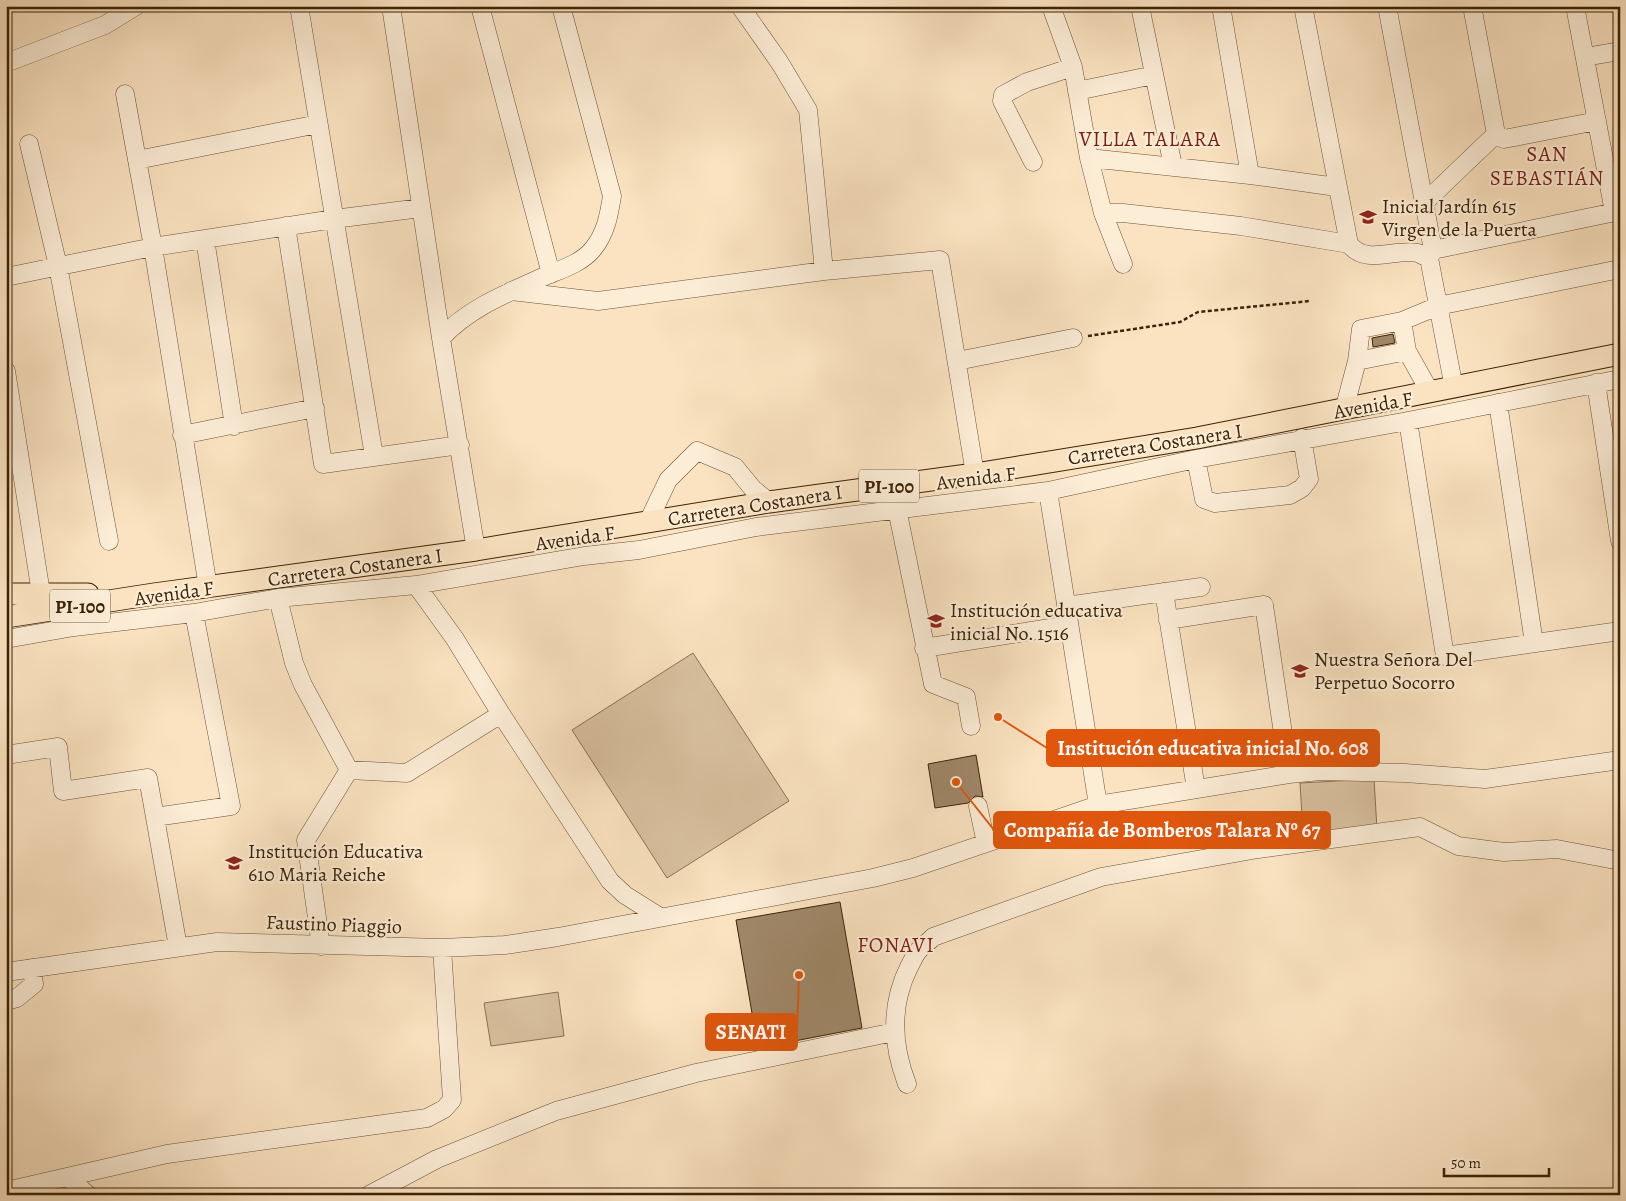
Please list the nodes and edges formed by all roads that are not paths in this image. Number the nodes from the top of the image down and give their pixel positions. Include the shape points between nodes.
1 (136, 6) edge
2 (299, 6) edge
3 (391, 6) edge
4 (480, 6) edge
5 (561, 6) edge
6 (740, 6) edge
7 (1052, 6) edge
8 (1140, 6) edge
9 (1221, 6) edge
10 (1303, 6) edge
11 (1387, 6) edge
12 (1472, 6) edge
13 (1575, 6) edge
14 (1620, 51) edge
15 (1585, 57) junction
16 (6, 63) edge
17 (1073, 67) junction
18 (1154, 75) junction
19 (1077, 91) junction
20 (125, 94) dead end
21 (1597, 121) junction
22 (318, 124) junction
23 (1496, 134) junction
24 (29, 144) dead end
25 (1089, 158) junction
26 (137, 160) junction
27 (1033, 162) dead end
28 (1173, 166) junction
29 (1250, 175) junction
30 (1337, 187) junction
31 (1424, 203) junction
32 (421, 208) junction
33 (1617, 212) edge
34 (1104, 213) junction
35 (334, 219) junction
36 (286, 226) junction
37 (206, 239) junction
38 (1349, 244) junction
39 (153, 247) junction
40 (1431, 254) junction
41 (1123, 264) dead end
42 (58, 266) junction
43 (1620, 270) edge
44 (824, 271) junction
45 (551, 274) junction
46 (6, 277) edge
47 (511, 291) junction
48 (1438, 306) junction
49 (1402, 321) junction
50 (440, 338) junction
51 (1073, 338) road end
52 (1407, 351) junction
53 (1620, 354) edge
54 (957, 361) junction
55 (1357, 362) junction
56 (6, 370) edge
57 (1620, 378) edge
58 (1596, 384) junction
59 (1454, 388) junction
60 (1430, 392) junction
61 (1498, 403) junction
62 (315, 408) junction
63 (1344, 410) junction
64 (1408, 421) junction
65 (234, 426) junction
66 (182, 435) junction
67 (1302, 438) junction
68 (460, 445) junction
69 (374, 456) junction
70 (1196, 459) junction
71 (975, 474) junction
72 (1048, 491) junction
73 (769, 502) junction
74 (897, 509) junction
75 (648, 522) junction
76 (109, 540) dead end
77 (1620, 540) edge
78 (476, 550) junction
79 (416, 585) junction
80 (208, 586) junction
81 (1201, 586) dead end
82 (1164, 592) junction
83 (41, 593) junction
84 (6, 594) edge
85 (154, 594) junction
86 (278, 598) junction
87 (1066, 606) junction
88 (194, 613) junction
89 (6, 617) edge
90 (1168, 620) junction
91 (1069, 626) junction
92 (1620, 631) edge
93 (6, 639) edge
94 (1534, 643) junction
95 (924, 648) junction
96 (501, 714) junction
97 (971, 726) dead end
98 (6, 755) edge
99 (1620, 760) edge
100 (349, 770) junction
101 (1290, 774) junction
102 (1196, 789) junction
103 (1098, 805) junction
104 (978, 806) dead end
105 (155, 817) junction
106 (986, 843) junction
107 (1620, 861) edge
108 (660, 917) junction
109 (321, 946) junction
110 (178, 947) junction
111 (442, 948) junction
112 (32, 968) junction
113 (6, 972) edge
114 (6, 1001) edge
115 (894, 1032) junction
116 (907, 1084) dead end
117 (67, 1177) junction
118 (6, 1191) edge
119 (88, 1195) edge
120 (369, 1195) edge

1 - 16 street via 105,25
2 - 22 street
3 - 32 street
4 - 45 street
5 - 45 street via 612,196 608,221 592,251 578,262
6 - 44 street via 808,110
7 - 17 street
8 - 18 street
9 - 29 street
10 - 30 street
11 - 31 street
12 - 23 street
13 - 15 street
14 - 15 street
15 - 21 street
17 - 19 street
17 - 27 street via 1027,82 1003,95 1002,101
18 - 19 street
18 - 28 street
19 - 25 street
20 - 26 street
21 - 23 street via 1504,139
21 - 33 street
22 - 26 street
22 - 35 street
23 - 31 street
24 - 42 street
25 - 28 street
25 - 34 street
26 - 39 street
28 - 29 street
29 - 30 street
30 - 38 street
31 - 40 street
32 - 35 street
32 - 50 street
33 - 40 street
34 - 38 street via 1241,226
34 - 41 street
35 - 36 street
35 - 69 street
36 - 37 street
36 - 62 street
37 - 39 street
37 - 65 street
38 - 40 street via 1362,255
39 - 42 street
39 - 66 street
40 - 48 street
42 - 46 street
42 - 76 street
43 - 48 street
44 - 47 street via 598,302
44 - 54 street via 940,260
45 - 47 street
47 - 50 street via 466,314
48 - 49 street
48 - 59 street
49 - 52 street
49 - 55 street via 1361,329
50 - 68 street
51 - 54 street
52 - 55 street
52 - 60 street
53 - 59 main road, Carretera Costanera I / PI-100
54 - 71 street
55 - 63 street
56 - 83 street
57 - 58 street, Avenida F
58 - 61 street, Avenida F
58 - 77 street
59 - 60 main road, Carretera Costanera I / PI-100
60 - 63 main road, Carretera Costanera I / PI-100
61 - 64 street, Avenida F
61 - 94 street
62 - 65 street
62 - 69 street via 323,464
63 - 71 main road, Carretera Costanera I / PI-100
64 - 67 street, Avenida F
64 - 94 street via 1445,656
65 - 66 street
66 - 80 street
67 - 70 street, Avenida F
67 - 70 street via 1309,479 1290,495 1215,503 1204,499
68 - 69 street
68 - 78 street
70 - 72 street, Avenida F
71 - 73 main road, Carretera Costanera I / PI-100
72 - 74 street, Avenida F
72 - 87 street
73 - 75 main road, Carretera Costanera I / PI-100
73 - 75 street via 735,467 697,451 668,480
74 - 79 street, Avenida F via 756,527 639,550 584,556
74 - 95 street
75 - 78 main road, Carretera Costanera I / PI-100
78 - 80 main road, Carretera Costanera I / PI-100
79 - 86 street, Avenida F
79 - 96 street via 455,639
80 - 85 main road, Carretera Costanera I / PI-100
81 - 82 street
82 - 87 street
82 - 90 street
83 - 84 main road, Carretera Costanera I / PI-100
83 - 85 main road, Carretera Costanera I / PI-100
85 - 89 main road, Carretera Costanera I / PI-100
86 - 88 street, Avenida F
86 - 100 street via 294,663 303,685
87 - 91 street
88 - 93 street, Avenida F via 74,627
88 - 105 street via 231,806
90 - 101 street via 1264,605
90 - 102 street
91 - 95 street
91 - 103 street
92 - 94 street
95 - 97 street via 933,684 966,697
96 - 100 street via 407,772
96 - 108 street via 610,881 625,895
98 - 105 street via 58,747 63,791 148,778
99 - 101 street, Faustino Piaggio via 1485,779 1405,773 1321,771
100 - 109 street via 306,840
101 - 102 street, Faustino Piaggio
102 - 103 street, Faustino Piaggio
103 - 106 street, Faustino Piaggio
104 - 106 street
105 - 110 street
106 - 108 street, Faustino Piaggio via 872,878
107 - 115 street via 1557,849 1504,852 1458,846 1420,827 1258,849 1101,877 934,938 918,951 906,974
108 - 111 street, Faustino Piaggio via 505,945
109 - 110 street, Faustino Piaggio via 234,942
109 - 111 street, Faustino Piaggio
110 - 112 street, Faustino Piaggio
111 - 117 street via 452,1100 444,1110 426,1118 176,1153
112 - 113 street, Faustino Piaggio
112 - 114 street via 34,984 17,998
115 - 116 street via 899,1064
115 - 120 street via 696,1073 556,1111 437,1159
117 - 118 street
117 - 119 street

